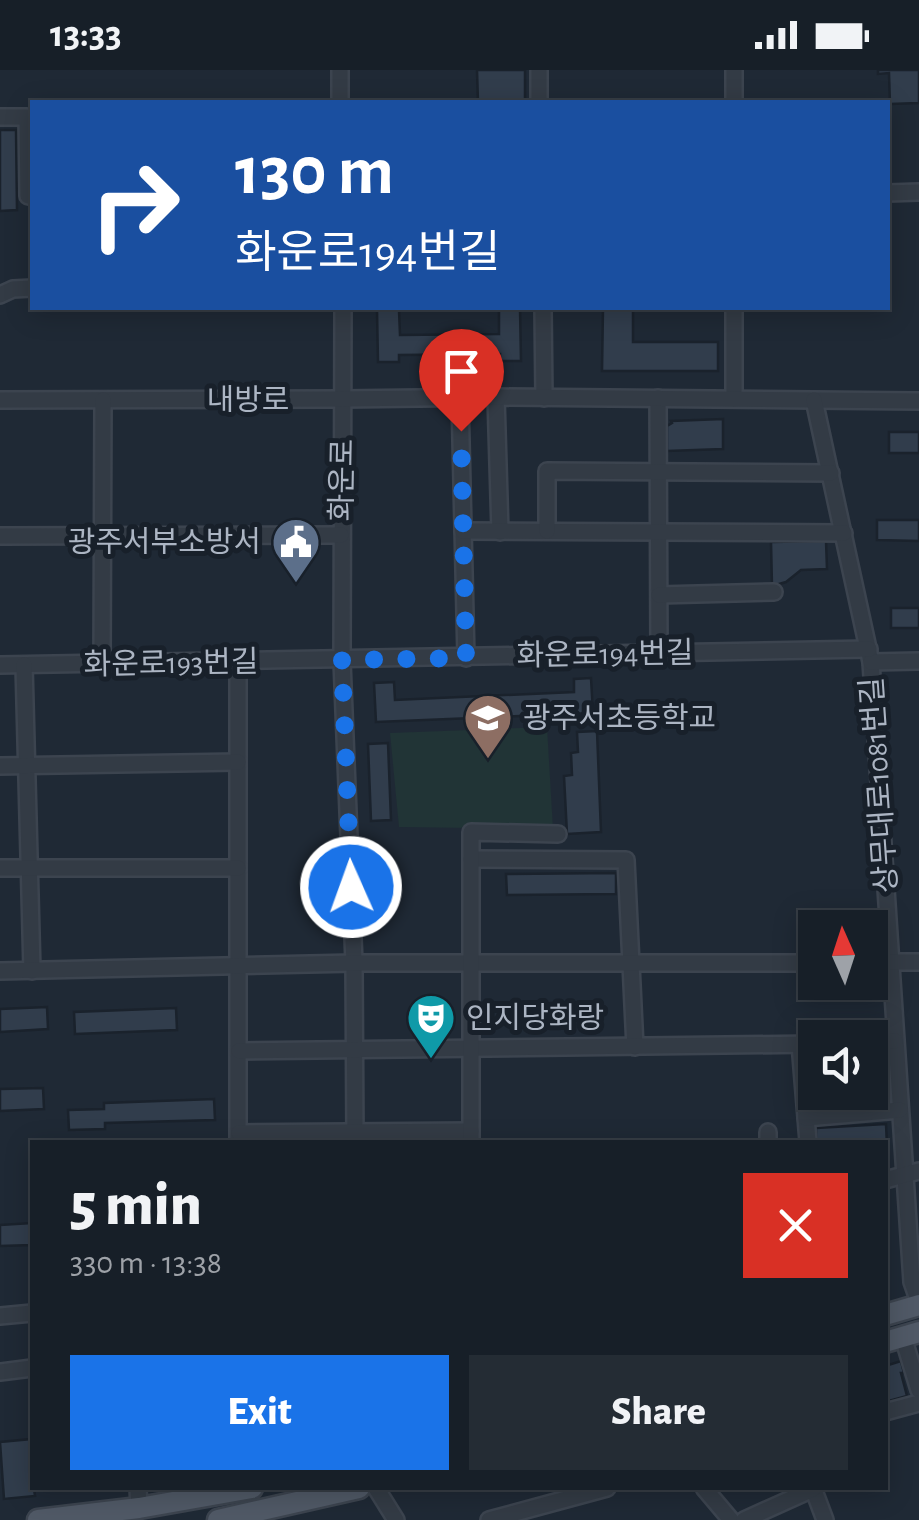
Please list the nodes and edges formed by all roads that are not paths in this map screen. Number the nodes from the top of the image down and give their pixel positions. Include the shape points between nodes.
1 (340, 70) edge
2 (539, 70) edge
3 (734, 70) edge
4 (340, 100) edge
5 (540, 100) edge
6 (734, 100) edge
7 (0, 117) edge
8 (919, 192) edge
9 (890, 193) edge
10 (30, 196) edge
11 (30, 288) edge
12 (0, 295) edge
13 (343, 310) edge
14 (542, 310) edge
15 (734, 310) edge
16 (496, 396) junction
17 (460, 398) junction
18 (544, 398) junction
19 (658, 398) junction
20 (734, 399) junction
21 (0, 400) edge
22 (102, 400) junction
23 (344, 400) junction
24 (814, 400) junction
25 (919, 401) edge
26 (659, 470) junction
27 (831, 472) junction
28 (463, 531) junction
29 (500, 532) junction
30 (547, 532) junction
31 (659, 532) junction
32 (844, 534) junction
33 (341, 535) junction
34 (0, 536) edge
35 (103, 537) junction
36 (774, 592) dead end
37 (659, 596) junction
38 (659, 653) junction
39 (870, 655) junction
40 (466, 658) junction
41 (342, 660) junction
42 (919, 661) edge
43 (238, 662) junction
44 (102, 664) junction
45 (0, 665) edge
46 (24, 665) junction
47 (238, 762) junction
48 (0, 766) edge
49 (26, 766) junction
50 (558, 834) dead end
51 (471, 856) junction
52 (0, 868) edge
53 (28, 868) junction
54 (238, 868) junction
55 (798, 962) edge
56 (890, 962) junction
57 (919, 962) edge
58 (354, 963) junction
59 (471, 963) junction
60 (631, 963) junction
61 (238, 965) junction
62 (0, 971) edge
63 (32, 971) junction
64 (888, 1041) edge
65 (895, 1041) junction
66 (798, 1044) edge
67 (635, 1046) junction
68 (356, 1049) junction
69 (471, 1049) junction
70 (240, 1052) junction
71 (806, 1110) edge
72 (900, 1110) junction
73 (806, 1118) junction
74 (355, 1137) edge
75 (472, 1137) edge
76 (238, 1138) edge
77 (808, 1140) edge
78 (912, 1173) edge
79 (919, 1303) edge
80 (30, 1313) edge
81 (888, 1313) edge
82 (0, 1316) edge
83 (902, 1337) edge
84 (30, 1368) edge
85 (0, 1372) edge
86 (919, 1390) edge
87 (919, 1403) edge
88 (888, 1411) edge
89 (229, 1490) edge
90 (350, 1490) edge
91 (377, 1490) edge
92 (601, 1490) edge
93 (706, 1490) edge
94 (809, 1490) edge
95 (814, 1490) edge
96 (139, 1498) edge
97 (545, 1505) junction
98 (38, 1520) edge
99 (218, 1520) edge
100 (396, 1520) edge
101 (489, 1520) edge
102 (558, 1520) edge
103 (731, 1520) edge
104 (744, 1520) edge
105 (824, 1520) edge

1 - 4 street
2 - 5 street
3 - 6 street
7 - 10 street via 27,117
8 - 9 street
11 - 12 street
13 - 23 street, 화운로
14 - 18 street
15 - 20 street
16 - 17 street, 내방로
16 - 18 street, 내방로
16 - 29 street
17 - 23 street, 내방로
17 - 28 street
18 - 19 street, 내방로
19 - 20 street, 내방로
19 - 26 street
20 - 24 street, 내방로
21 - 22 street, 내방로
22 - 23 street, 내방로
22 - 35 street
23 - 33 street, 화운로
24 - 25 street, 내방로
24 - 27 street, 상무대로1081번길
26 - 27 street
26 - 30 street via 547,470
26 - 31 street
27 - 32 street, 상무대로1081번길
28 - 29 street
28 - 40 street
29 - 30 street
30 - 31 street
31 - 32 street
31 - 37 street
32 - 39 street, 상무대로1081번길
33 - 35 street
33 - 41 street, 화운로
34 - 35 street
35 - 44 street
36 - 37 street
37 - 38 street
38 - 39 street, 화운로194번길
38 - 40 street, 화운로194번길
39 - 42 street, 화운로194번길
39 - 56 street, 상무대로1081번길
40 - 41 street, 화운로194번길
41 - 43 street, 화운로193번길
41 - 58 street, 화운로
43 - 44 street, 화운로193번길
43 - 47 street
44 - 46 street, 화운로193번길
45 - 46 street, 화운로193번길
46 - 49 street
47 - 49 street
47 - 54 street
48 - 49 street
49 - 53 street
50 - 51 street via 471,832
51 - 59 street
51 - 60 street via 626,860
52 - 53 street
53 - 54 street
53 - 63 street
54 - 61 street
55 - 60 street
56 - 57 street
56 - 65 street, 상무대로1081번길
58 - 59 street
58 - 61 street
58 - 68 street, 화운로
59 - 60 street
59 - 69 street
60 - 67 street
61 - 63 street
61 - 70 street
62 - 63 street
64 - 65 street
65 - 72 street, 상무대로1081번길
66 - 67 street
67 - 69 street
68 - 69 street
68 - 70 street
68 - 74 street, 화운로
69 - 75 street
70 - 76 street
71 - 73 street
72 - 73 street
72 - 78 street, 상무대로1081번길
73 - 77 street
74 - 75 street
74 - 76 street
78 - 79 street, 상무대로1081번길 via 912,1282
79 - 81 main road
80 - 82 street
83 - 86 street
84 - 85 street
87 - 88 street
89 - 96 main road
90 - 99 main road
91 - 100 street
92 - 97 street
93 - 103 street
94 - 104 street
95 - 105 street
96 - 98 main road
97 - 101 street
97 - 102 street

